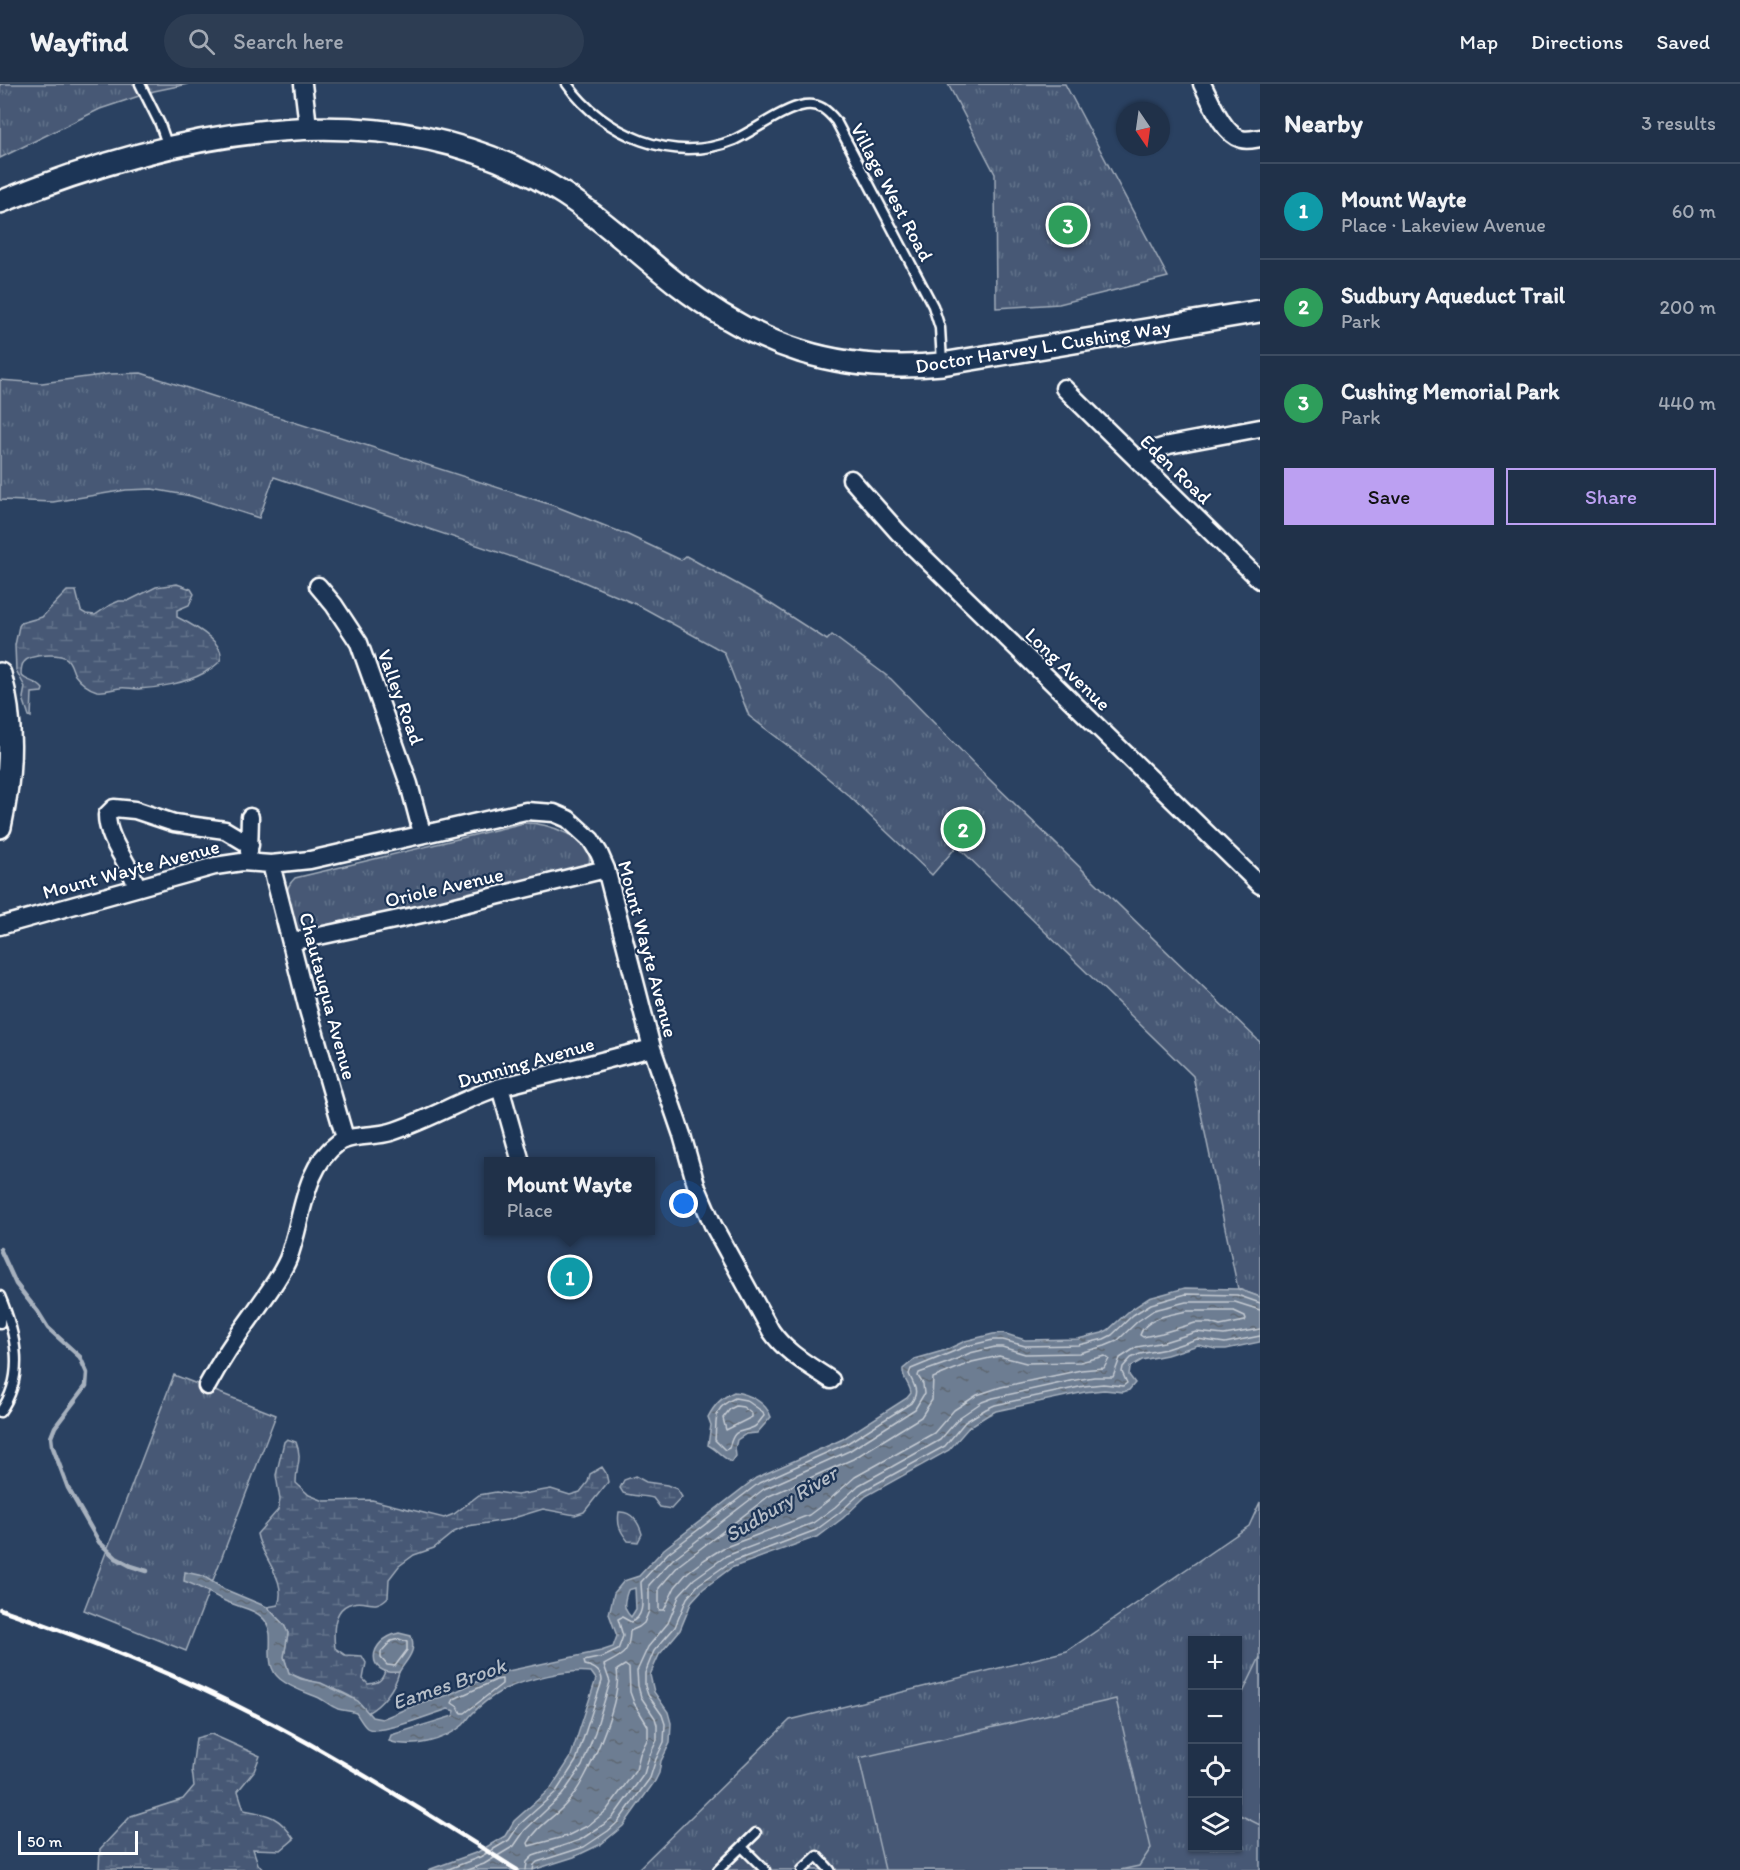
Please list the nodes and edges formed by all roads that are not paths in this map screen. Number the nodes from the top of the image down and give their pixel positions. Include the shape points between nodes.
1 (140, 84) edge
2 (303, 84) edge
3 (567, 84) edge
4 (1202, 84) edge
5 (308, 126) junction
6 (1260, 138) edge
7 (168, 147) junction
8 (0, 202) edge
9 (1260, 311) edge
10 (942, 364) junction
11 (1064, 388) dead end
12 (1260, 428) edge
13 (1139, 461) junction
14 (851, 479) dead end
15 (1260, 580) edge
16 (318, 586) dead end
17 (0, 674) edge
18 (250, 818) dead end
19 (0, 827) edge
20 (422, 833) junction
21 (249, 853) junction
22 (271, 864) junction
23 (606, 869) junction
24 (1260, 885) edge
25 (137, 887) junction
26 (0, 926) edge
27 (291, 942) junction
28 (652, 1048) junction
29 (500, 1087) junction
30 (345, 1138) junction
31 (520, 1157) edge
32 (1, 1298) edge
33 (0, 1323) edge
34 (831, 1380) dead end
35 (207, 1386) dead end
36 (0, 1412) edge
37 (756, 1833) dead end
38 (741, 1847) junction
39 (718, 1870) edge
40 (765, 1870) edge
41 (802, 1870) edge
42 (830, 1870) edge

1 - 7 lane
2 - 5 street
3 - 10 lane, Village West Road via 612,128 665,146 700,147 728,142 795,108 822,107 836,120 933,306 940,328
4 - 6 street via 1233,135 1241,139
5 - 7 street, Doctor Harvey L. Cushing Way via 227,135
5 - 10 street, Doctor Harvey L. Cushing Way via 415,135 520,170 580,205 706,306 776,343 850,364
7 - 8 street, Doctor Harvey L. Cushing Way via 91,169
9 - 10 street, Doctor Harvey L. Cushing Way
11 - 13 street, Eden Road
12 - 13 street via 1156,448
13 - 15 street, Eden Road
14 - 24 street, Long Avenue via 898,532
16 - 20 street, Valley Road via 359,643 402,763
17 - 19 street via 9,746
18 - 21 street
20 - 22 street, Mount Wayte Avenue via 310,860
20 - 23 street, Mount Wayte Avenue via 512,813 554,813 568,819 591,840
21 - 22 street, Mount Wayte Avenue
21 - 25 street, Mount Wayte Avenue
21 - 25 street via 225,830 174,823 135,810 114,808 107,815 109,830
22 - 27 street, Chautauqua Avenue
23 - 27 street, Oriole Avenue via 427,914
23 - 28 street, Mount Wayte Avenue
25 - 26 street, Mount Wayte Avenue
27 - 30 street, Chautauqua Avenue
28 - 29 street, Dunning Avenue
28 - 34 street, Mount Wayte Avenue via 697,1188 713,1225 778,1342
29 - 30 street, Dunning Avenue via 392,1132
29 - 31 street
30 - 35 street via 320,1163 282,1271
32 - 33 lane
32 - 36 lane via 16,1343 17,1371 9,1400
37 - 38 lane
38 - 39 lane
38 - 40 lane
41 - 42 lane via 817,1856

